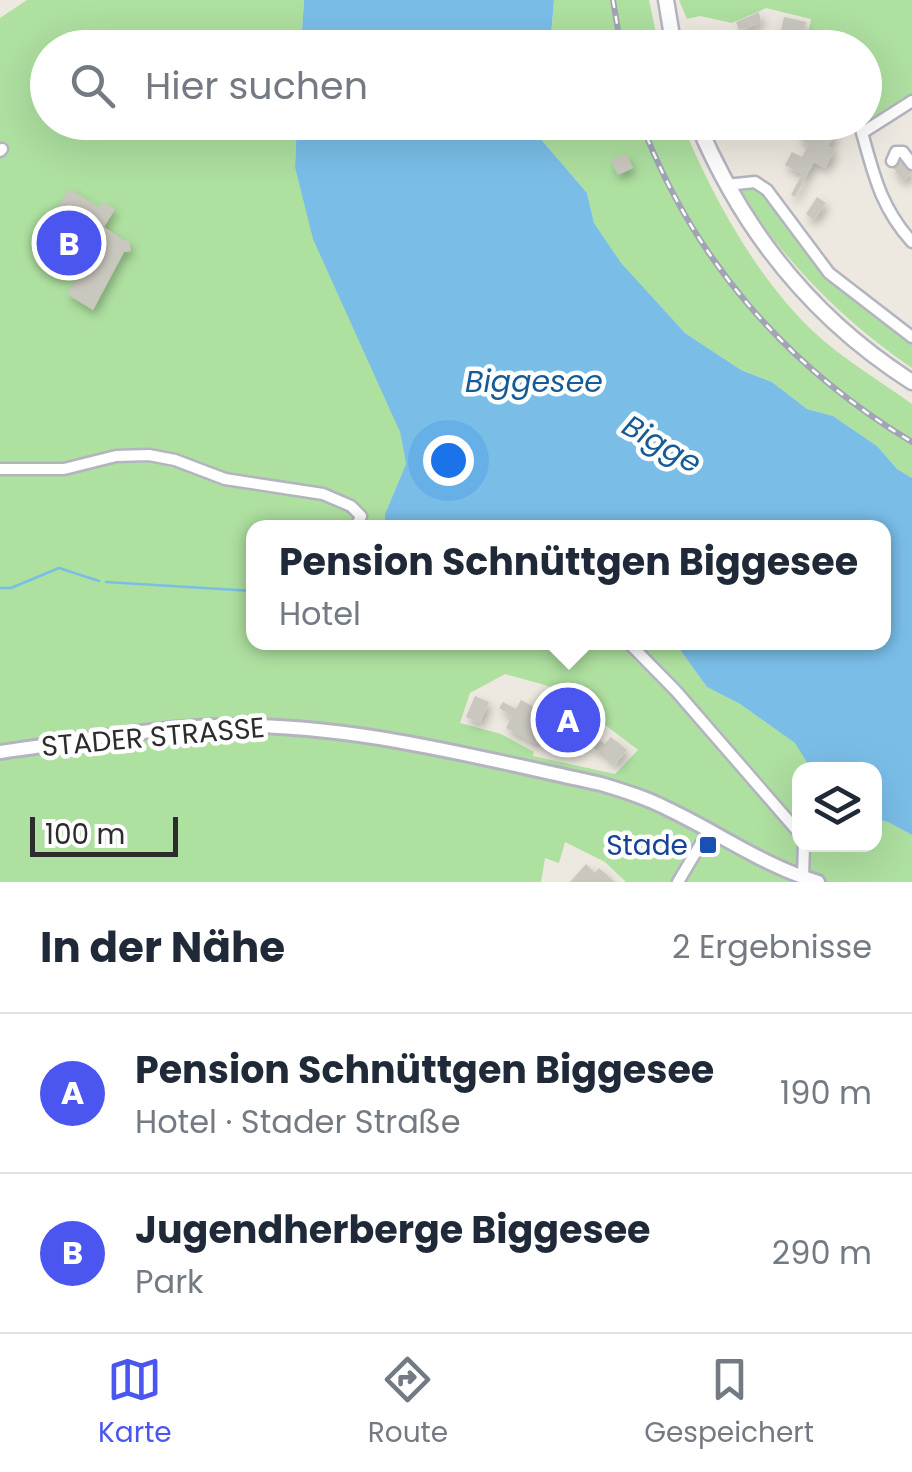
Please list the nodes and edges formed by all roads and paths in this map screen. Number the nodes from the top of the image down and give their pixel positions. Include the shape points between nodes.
1 (666, 0) edge
2 (671, 30) edge
3 (912, 101) edge
4 (882, 117) edge
5 (705, 140) edge
6 (864, 140) edge
7 (892, 160) dead end
8 (912, 164) edge
9 (726, 185) junction
10 (912, 242) edge
11 (912, 337) edge
12 (912, 382) edge
13 (0, 469) edge
14 (359, 520) edge
15 (636, 650) edge
16 (0, 752) edge
17 (792, 825) edge
18 (708, 830) junction
19 (801, 852) edge
20 (793, 877) edge
21 (678, 882) edge
22 (818, 882) edge

1 - 2 main road
3 - 4 street
5 - 9 main road
6 - 10 street via 876,190
7 - 8 street via 903,152
9 - 11 street via 755,182 767,190 828,272
9 - 12 main road via 806,295
13 - 14 street via 64,469 148,455 225,479 323,494 351,506
15 - 17 street
16 - 18 street, STADER STRASSE via 208,726 320,729 601,784
18 - 20 street, STADER STRASSE
18 - 21 street
19 - 20 street
20 - 22 street, STADER STRASSE

